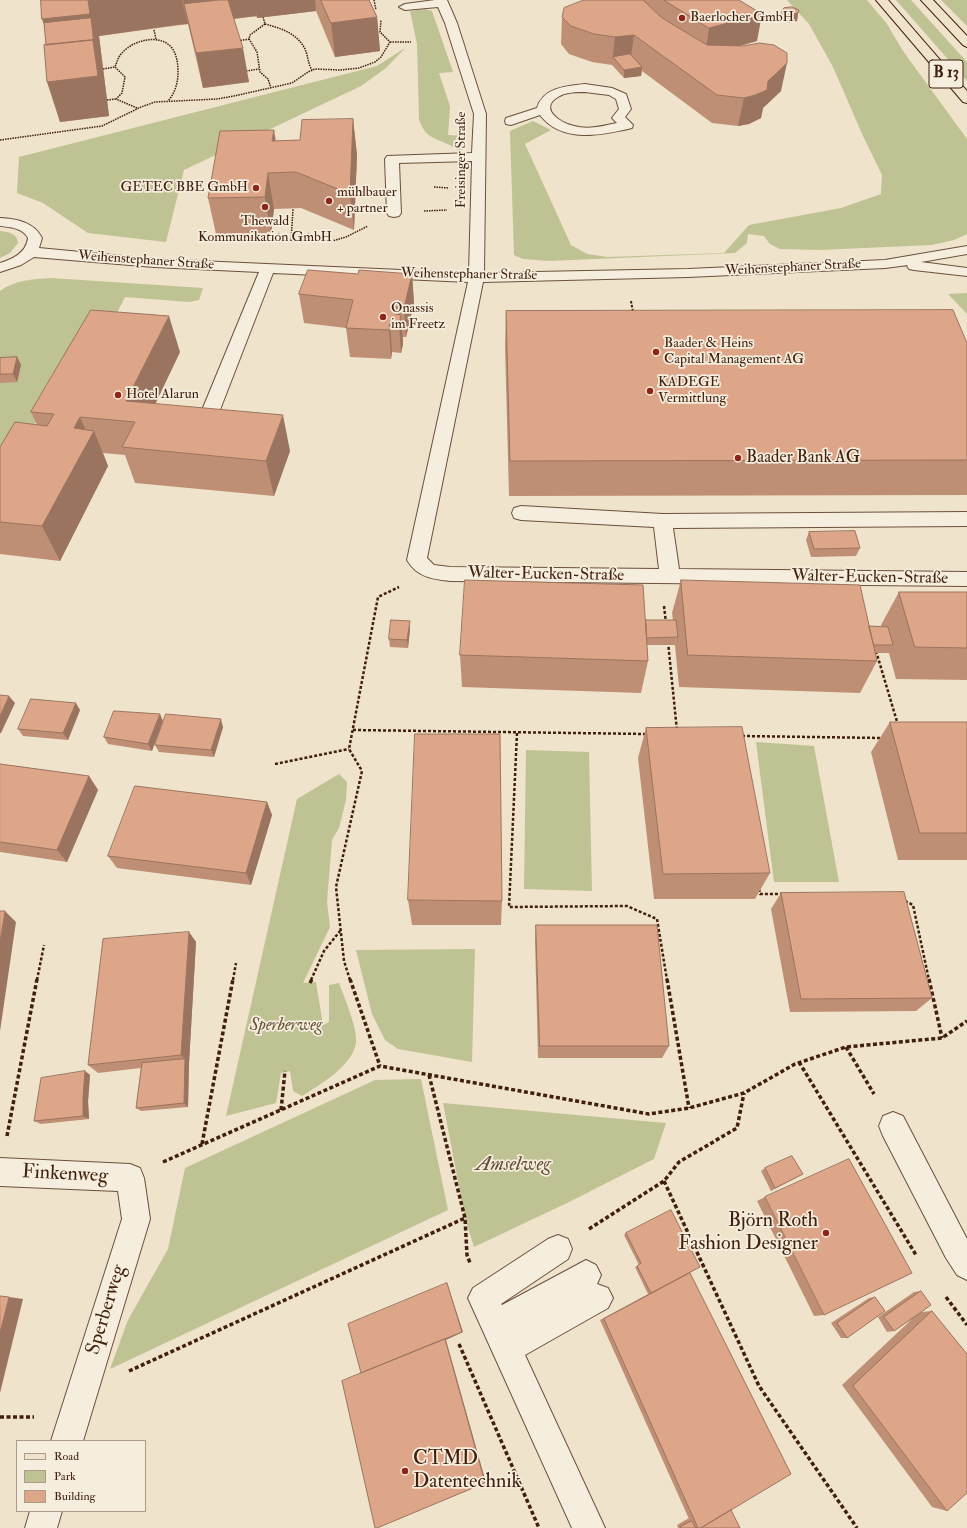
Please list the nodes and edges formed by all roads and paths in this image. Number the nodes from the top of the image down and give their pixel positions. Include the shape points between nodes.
1 (374, 0) edge
2 (882, 0) edge
3 (927, 0) edge
4 (442, 1) edge
5 (405, 7) dead end
6 (263, 17) dead end
7 (265, 24) junction
8 (154, 30) dead end
9 (375, 32) edge
10 (380, 32) junction
11 (156, 39) junction
12 (249, 39) junction
13 (237, 42) edge
14 (390, 42) junction
15 (411, 42) dead end
16 (967, 43) edge
17 (115, 67) junction
18 (103, 69) dead end
19 (259, 69) junction
20 (312, 70) junction
21 (246, 71) dead end
22 (270, 88) junction
23 (116, 99) junction
24 (967, 99) edge
25 (107, 100) dead end
26 (167, 101) junction
27 (137, 109) junction
28 (544, 110) junction
29 (511, 121) dead end
30 (0, 140) edge
31 (479, 157) junction
32 (429, 187) dead end
33 (444, 187) dead end
34 (293, 209) edge
35 (442, 210) dead end
36 (421, 211) dead end
37 (394, 213) joint
38 (0, 222) edge
39 (291, 233) dead end
40 (308, 233) dead end
41 (965, 249) edge
42 (30, 252) junction
43 (885, 264) junction
44 (0, 268) edge
45 (268, 268) junction
46 (967, 272) edge
47 (476, 278) junction
48 (630, 295) dead end
49 (634, 316) edge
50 (208, 414) edge
51 (521, 513) dead end
52 (967, 518) edge
53 (663, 522) junction
54 (429, 571) junction
55 (665, 576) junction
56 (967, 579) edge
57 (666, 625) edge
58 (668, 640) edge
59 (876, 650) edge
60 (353, 730) junction
61 (899, 731) edge
62 (516, 733) junction
63 (654, 734) edge
64 (678, 735) edge
65 (886, 738) dead end
66 (742, 744) edge
67 (349, 749) junction
68 (274, 764) dead end
69 (759, 886) edge
70 (783, 894) edge
71 (900, 899) edge
72 (341, 930) junction
73 (44, 945) dead end
74 (236, 963) dead end
75 (310, 983) dead end
76 (967, 1021) edge
77 (942, 1038) junction
78 (846, 1047) junction
79 (799, 1062) junction
80 (380, 1066) junction
81 (285, 1072) dead end
82 (429, 1075) junction
83 (744, 1093) junction
84 (689, 1108) junction
85 (281, 1110) junction
86 (893, 1126) joint
87 (6, 1139) dead end
88 (202, 1144) junction
89 (0, 1172) edge
90 (130, 1178) junction
91 (664, 1181) junction
92 (465, 1218) junction
93 (558, 1249) joint
94 (920, 1261) dead end
95 (967, 1264) edge
96 (592, 1287) dead end
97 (943, 1293) dead end
98 (482, 1298) junction
99 (967, 1325) edge
100 (501, 1337) junction
101 (459, 1344) edge
102 (83, 1386) junction
103 (67, 1440) edge
104 (46, 1512) edge
105 (41, 1528) edge
106 (539, 1528) edge
107 (589, 1528) edge
108 (856, 1528) edge

1 - 10 path via 381,20
2 - 24 main road, B 13
3 - 16 main road, B 13
4 - 5 street
4 - 31 street, Freisinger Straße via 480,114
6 - 7 path
7 - 12 path via 250,35
7 - 20 path via 295,36 308,56 308,66
8 - 11 path
9 - 10 path
10 - 14 path
11 - 17 path via 128,47 121,53
11 - 26 path via 172,47 175,53 177,83 175,91
12 - 13 path
12 - 19 path via 257,52
14 - 15 path
14 - 20 path via 384,57 370,65
17 - 18 path
17 - 23 path via 125,77 122,93
19 - 21 path
19 - 22 path via 268,79
20 - 22 path via 293,82
22 - 26 path via 215,99
23 - 25 path
23 - 27 path
26 - 27 path via 155,102
27 - 30 path via 102,126
28 - 28 street via 545,102 550,96 560,92 585,88 599,89 622,97 625,109 618,118 628,125 600,131 573,130 551,121
28 - 29 street
31 - 37 street via 392,159
31 - 47 street, Freisinger Straße
32 - 33 path
34 - 39 path
35 - 36 path
37 - 40 path via 346,237 332,241 309,238
38 - 42 street via 19,224 29,229 35,236 35,244
41 - 43 street, Weihenstephaner Straße
42 - 44 street via 12,264
42 - 45 street, Weihenstephaner Straße
43 - 46 street, Weihenstephaner Straße
43 - 47 street, Weihenstephaner Straße via 688,273
45 - 47 street, Weihenstephaner Straße
45 - 50 street
47 - 54 street via 417,560
48 - 49 path
51 - 53 street
52 - 53 street
53 - 55 street
54 - 55 street, Walter-Eucken-Straße via 450,574
54 - 60 path via 378,597
55 - 56 street, Walter-Eucken-Straße
55 - 57 path
58 - 64 path
59 - 61 path
60 - 62 path
60 - 67 path
62 - 63 path
62 - 84 path via 509,907 627,906 657,919
65 - 66 path via 741,736
67 - 68 path
67 - 72 path via 362,771 336,887
69 - 70 path via 760,894
71 - 77 path via 913,905
72 - 75 path via 324,950
72 - 80 path via 344,961
73 - 87 path
74 - 88 path
76 - 77 path
77 - 78 path
78 - 79 path
78 - 86 path
79 - 83 path
79 - 94 path
80 - 82 path
80 - 85 path
81 - 85 path
82 - 84 path via 649,1114
82 - 92 path
83 - 84 path
83 - 91 path via 736,1128 678,1162
85 - 88 path
86 - 95 street via 956,1248
88 - 90 path
89 - 90 street, Finkenweg
90 - 102 street, Sperberweg via 136,1219
91 - 93 path
91 - 108 path via 759,1386
92 - 98 path via 467,1255
92 - 102 path via 134,1369
93 - 98 street
96 - 100 street
97 - 99 path
98 - 100 street
100 - 107 street
101 - 106 path
102 - 103 street, Sperberweg
104 - 105 street

